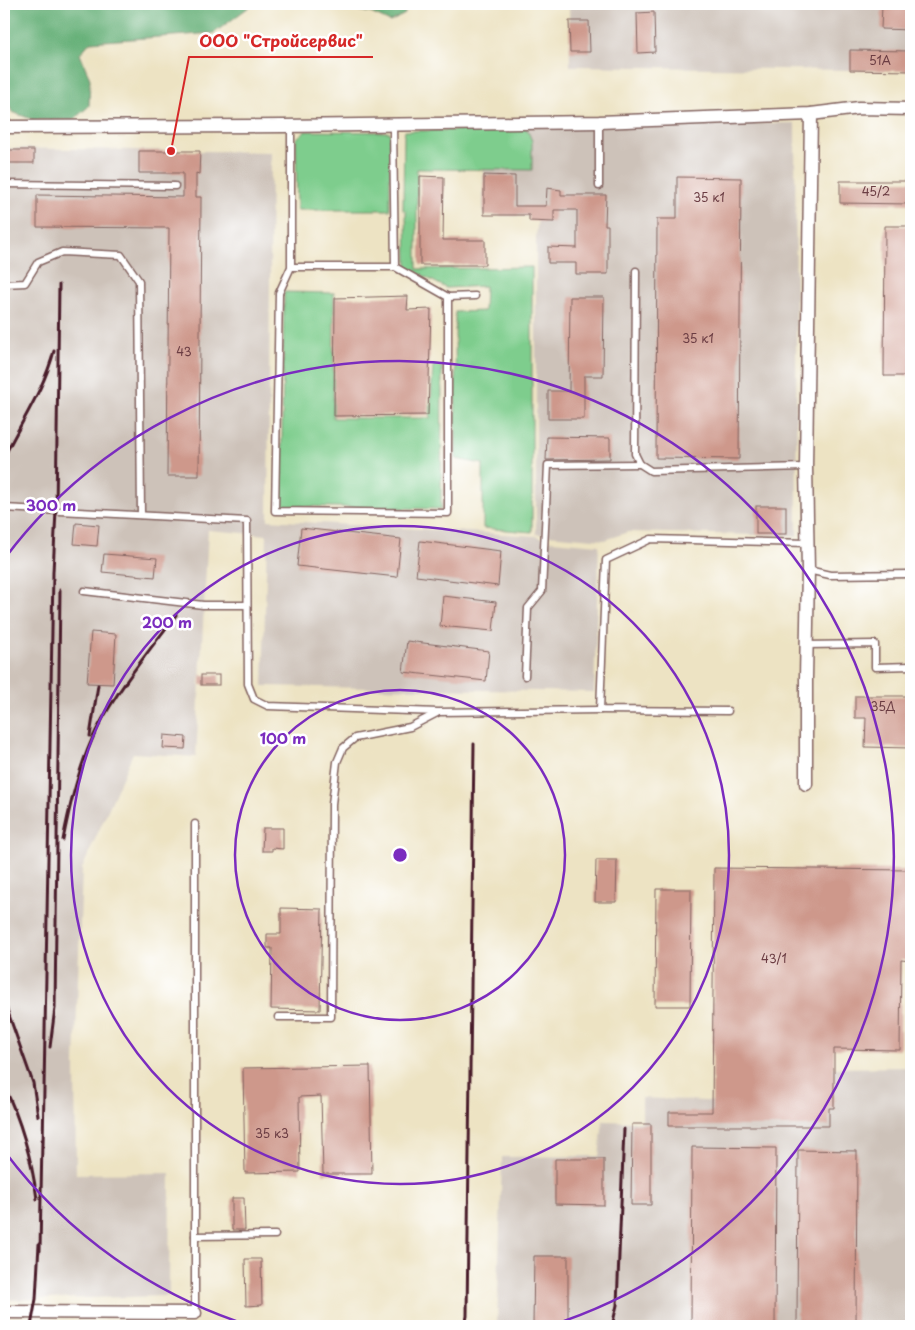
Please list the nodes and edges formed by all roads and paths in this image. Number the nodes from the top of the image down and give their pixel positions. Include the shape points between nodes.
1 (911, 109) edge
2 (811, 114) junction
3 (599, 122) junction
4 (393, 125) junction
5 (292, 126) junction
6 (4, 127) edge
7 (4, 184) edge
8 (175, 186) dead end
9 (599, 186) dead end
10 (292, 267) junction
11 (395, 267) junction
12 (636, 271) dead end
13 (4, 284) edge
14 (475, 296) dead end
15 (448, 297) junction
16 (640, 464) junction
17 (806, 467) junction
18 (4, 508) edge
19 (141, 515) junction
20 (808, 543) junction
21 (808, 570) junction
22 (911, 574) edge
23 (84, 591) dead end
24 (247, 605) junction
25 (806, 645) junction
26 (911, 666) edge
27 (525, 676) dead end
28 (600, 710) junction
29 (728, 711) dead end
30 (438, 712) junction
31 (806, 784) dead end
32 (195, 824) dead end
33 (278, 1017) dead end
34 (275, 1235) dead end
35 (195, 1236) junction
36 (4, 1312) edge
37 (195, 1312) joint

1 - 2 street via 858,108
2 - 3 street
2 - 17 street
3 - 4 street
3 - 9 lane
4 - 5 street
4 - 11 lane
5 - 6 street
5 - 10 lane
7 - 8 lane
10 - 11 lane
10 - 15 lane via 279,293 275,511 448,513
11 - 15 lane
12 - 16 lane via 635,454
13 - 19 lane via 24,283 38,262 62,252 120,255 139,281
14 - 15 lane
16 - 17 lane via 651,471
16 - 27 lane via 548,465 542,592 528,608
17 - 20 street
18 - 19 lane
19 - 24 lane via 247,521
20 - 21 street
20 - 28 lane via 651,539 606,560
21 - 22 lane via 830,576
21 - 25 street
23 - 24 lane via 204,605
24 - 30 lane via 248,684 254,699 268,706
25 - 26 lane via 875,644 875,667
25 - 31 street
28 - 29 lane
28 - 30 lane
30 - 33 lane via 410,727 355,738 342,748 332,804 331,1017
32 - 35 lane
34 - 35 lane
35 - 37 lane
36 - 37 street

